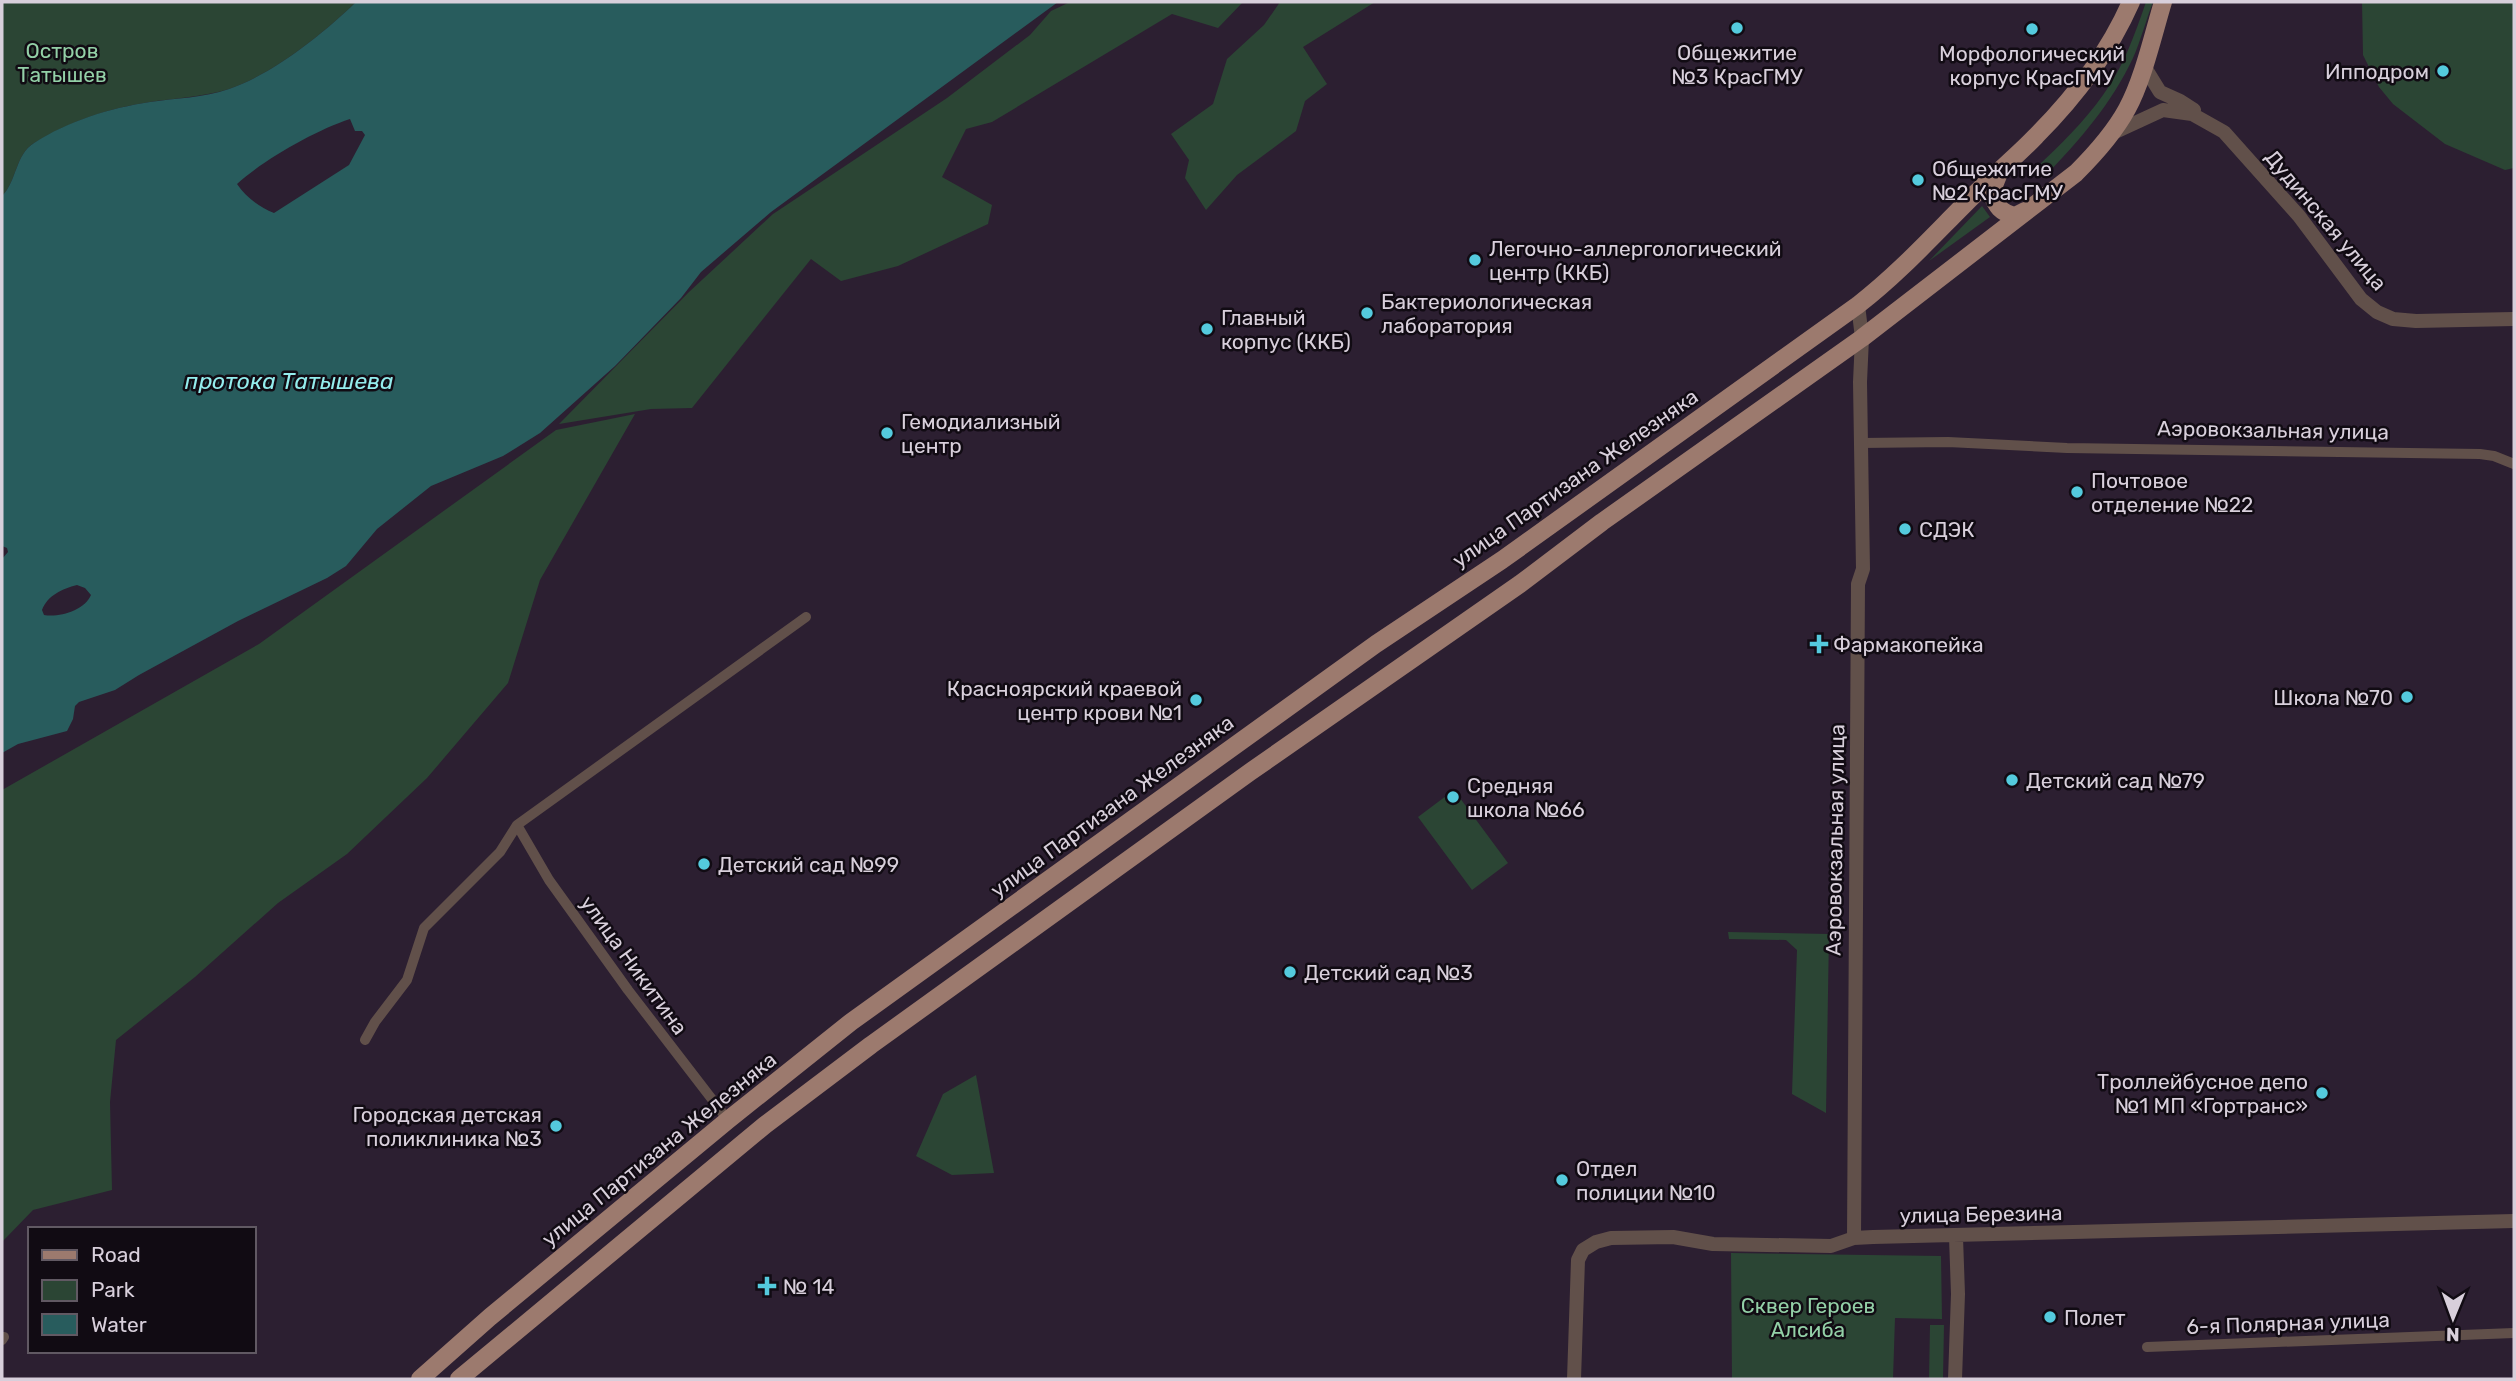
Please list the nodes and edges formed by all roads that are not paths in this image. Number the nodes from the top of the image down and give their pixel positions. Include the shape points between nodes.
1 (2131, 2) edge
2 (2163, 2) edge
3 (2144, 66) junction
4 (2203, 119) junction
5 (2108, 135) junction
6 (2000, 169) junction
7 (2029, 209) junction
8 (1858, 305) junction
9 (2514, 319) edge
10 (1862, 338) junction
11 (1861, 443) junction
12 (2514, 464) edge
13 (1502, 560) junction
14 (1520, 584) junction
15 (806, 617) dead end
16 (517, 825) junction
17 (913, 978) junction
18 (934, 999) junction
19 (851, 1022) junction
20 (365, 1040) dead end
21 (871, 1045) junction
22 (728, 1121) junction
23 (2514, 1221) edge
24 (1956, 1237) junction
25 (1854, 1238) junction
26 (2514, 1333) edge
27 (2147, 1347) dead end
28 (420, 1379) edge
29 (459, 1379) edge
30 (1574, 1379) edge
31 (1955, 1379) edge

1 - 6 main road, улица Партизана Железняка via 2117,34 2065,105
2 - 3 main road
3 - 4 street, Дудинская улица via 2160,92 2190,106
3 - 5 main road via 2127,109
4 - 5 street via 2186,111 2163,110
4 - 9 street, Дудинская улица via 2224,132 2288,204 2361,299 2377,312 2416,321
5 - 7 main road via 2076,173
6 - 7 main road via 1991,193 1997,208 2015,216
6 - 8 main road, улица Партизана Железняка via 1893,278
7 - 10 main road
8 - 10 street
8 - 13 main road, улица Партизана Железняка
10 - 11 street, Аэровокзальная улица
10 - 14 main road
11 - 12 street, Аэровокзальная улица via 2480,454
11 - 25 street, Аэровокзальная улица
13 - 14 main road
13 - 17 main road, улица Партизана Железняка via 1376,644
14 - 18 main road
15 - 16 street
16 - 20 street via 500,852 424,928 407,980
16 - 22 street, улица Никитина via 582,927
17 - 18 main road via 918,996
17 - 19 main road, улица Партизана Железняка
18 - 21 main road
19 - 21 main road via 869,1032
19 - 22 main road, улица Партизана Железняка
21 - 29 main road via 755,1133
22 - 28 main road, улица Партизана Железняка
23 - 24 street, улица Березина
24 - 25 street, улица Березина
24 - 31 street
25 - 30 street, улица Березина via 1830,1246 1713,1244 1673,1237 1596,1242 1578,1259
26 - 27 street, 6-я Полярная улица

